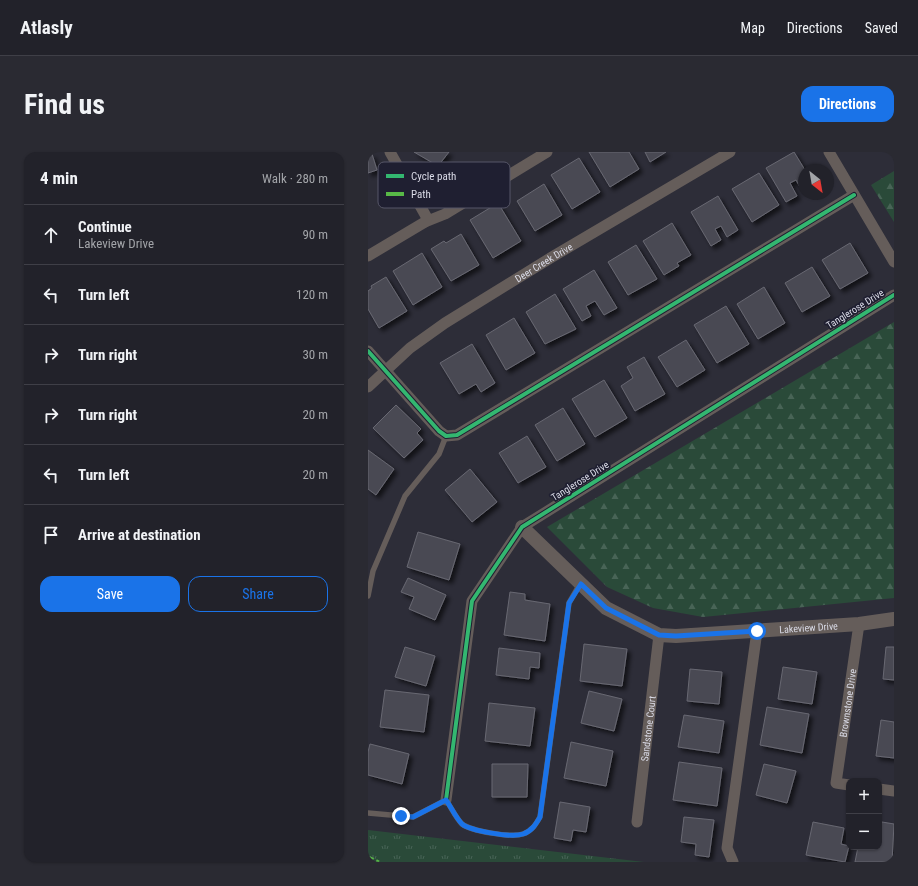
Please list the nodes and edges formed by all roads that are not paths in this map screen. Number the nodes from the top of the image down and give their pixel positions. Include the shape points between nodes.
1 (390, 152) edge
2 (547, 152) edge
3 (730, 152) edge
4 (829, 152) edge
5 (396, 162) edge
6 (510, 174) edge
7 (854, 195) junction
8 (424, 208) edge
9 (455, 208) edge
10 (425, 222) junction
11 (368, 256) edge
12 (894, 262) edge
13 (894, 295) edge
14 (368, 351) edge
15 (385, 370) junction
16 (368, 387) edge
17 (446, 436) junction
18 (522, 527) junction
19 (581, 584) junction
20 (368, 596) edge
21 (894, 619) edge
22 (859, 624) junction
23 (757, 631) junction
24 (659, 635) junction
25 (846, 785) edge
26 (882, 789) edge
27 (894, 791) edge
28 (446, 800) junction
29 (368, 813) edge
30 (637, 822) dead end
31 (734, 862) edge

1 - 5 street
2 - 6 street
3 - 15 street, Deer Creek Drive via 473,306 410,348
4 - 7 street
7 - 12 street
7 - 17 street via 457,435
8 - 10 street via 428,218
9 - 10 street
10 - 11 street
13 - 18 street, Tanglerose Drive
14 - 15 street
15 - 16 street, Deer Creek Drive
15 - 17 street
17 - 20 lane via 439,454 405,496 373,571
18 - 19 street, Lakeview Drive
18 - 28 street, Tanglerose Drive via 472,601
19 - 24 street, Lakeview Drive via 606,608
19 - 28 lane via 569,603 540,817 534,828 523,834 507,835 474,829 462,824
21 - 22 street, Lakeview Drive
22 - 23 street, Lakeview Drive
22 - 25 street, Brownstone Drive via 836,783
23 - 24 street, Lakeview Drive
23 - 31 street via 727,848
24 - 30 street, Sandstone Court
26 - 27 street
28 - 29 lane via 413,817

